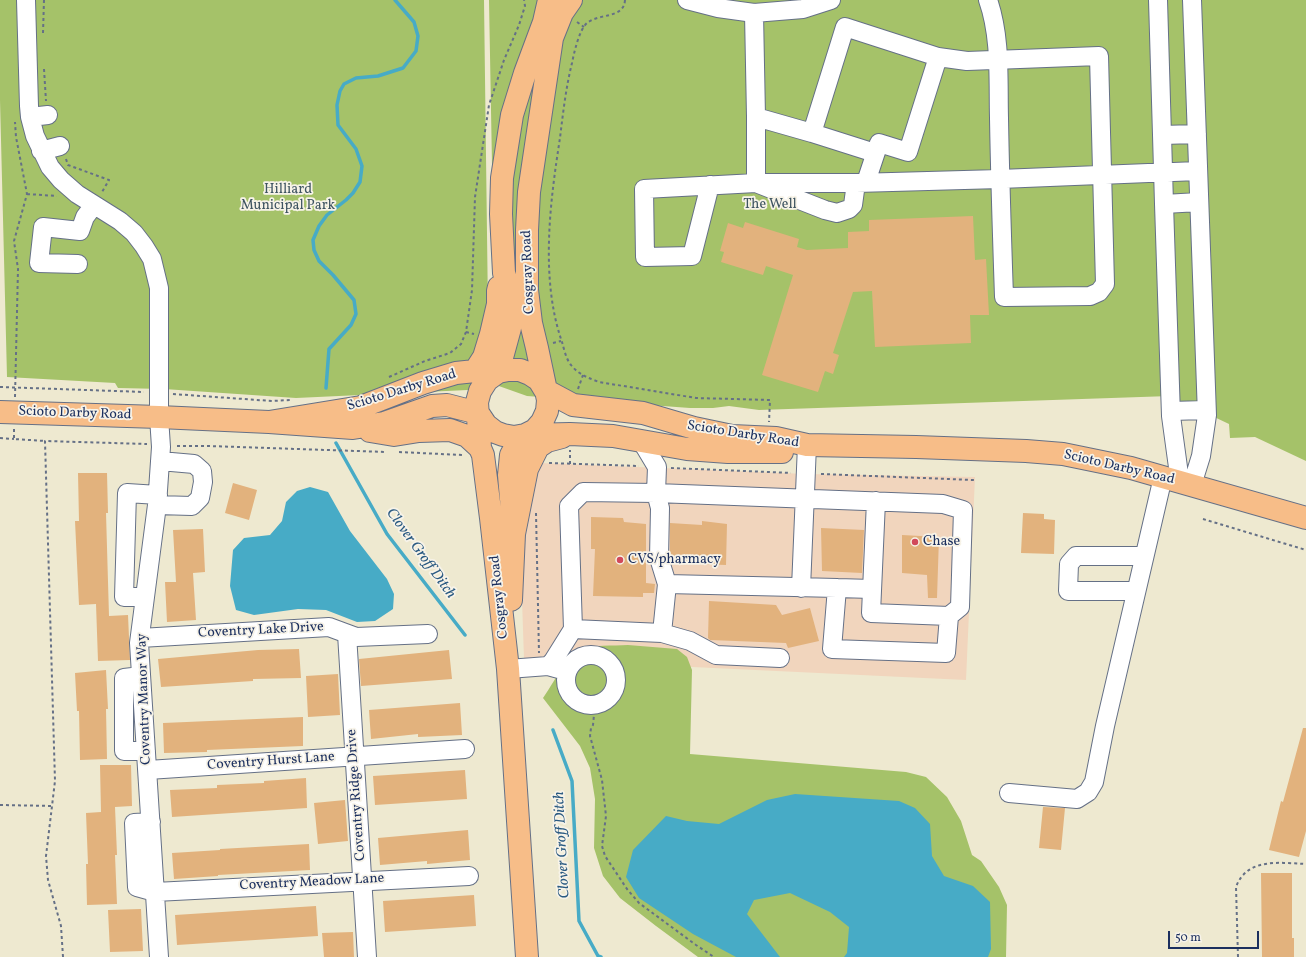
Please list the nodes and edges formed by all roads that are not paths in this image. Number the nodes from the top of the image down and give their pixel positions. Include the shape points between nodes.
1 (26, 0) edge
2 (549, 0) edge
3 (571, 0) edge
4 (687, 0) edge
5 (831, 0) edge
6 (988, 0) edge
7 (1158, 0) edge
8 (1192, 0) edge
9 (754, 13) junction
10 (938, 57) junction
11 (997, 60) junction
12 (48, 115) road end
13 (756, 117) junction
14 (23, 120) junction
15 (812, 133) junction
16 (1197, 134) junction
17 (1162, 135) junction
18 (60, 146) road end
19 (41, 151) junction
20 (875, 153) junction
21 (1198, 171) junction
22 (1163, 173) junction
23 (1103, 176) junction
24 (1000, 180) junction
25 (756, 183) junction
26 (861, 183) junction
27 (710, 185) junction
28 (1199, 202) junction
29 (1164, 204) junction
30 (94, 205) junction
31 (78, 264) dead end
32 (504, 273) junction
33 (475, 371) junction
34 (498, 372) junction
35 (545, 390) junction
36 (1206, 410) junction
37 (1171, 411) junction
38 (7, 412) edge
39 (478, 413) junction
40 (159, 417) junction
41 (269, 422) junction
42 (353, 428) junction
43 (570, 434) junction
44 (525, 435) junction
45 (642, 442) junction
46 (807, 445) junction
47 (480, 448) junction
48 (161, 454) junction
49 (1178, 481) junction
50 (656, 493) junction
51 (804, 499) junction
52 (158, 500) junction
53 (876, 501) junction
54 (1306, 518) edge
55 (514, 534) junction
56 (1144, 556) junction
57 (667, 584) junction
58 (801, 588) junction
59 (837, 588) junction
60 (872, 589) junction
61 (1136, 591) junction
62 (145, 597) junction
63 (949, 616) junction
64 (573, 629) junction
65 (662, 633) junction
66 (347, 634) junction
67 (428, 634) dead end
68 (140, 638) junction
69 (780, 658) dead end
70 (544, 666) junction
71 (508, 669) junction
72 (567, 672) junction
73 (465, 750) dead end
74 (354, 756) junction
75 (148, 770) junction
76 (1009, 793) dead end
77 (469, 876) dead end
78 (362, 880) junction
79 (156, 892) junction
80 (159, 957) edge
81 (367, 957) edge
82 (527, 957) edge

1 - 14 street, Coventry Manor Way
2 - 32 main road, Cosgray Road via 512,115 502,178
3 - 35 main road, Cosgray Road via 562,13 552,38 529,192 527,290
4 - 9 street
5 - 9 street via 803,9
6 - 11 street via 993,14
7 - 17 street
8 - 16 street
9 - 13 street
10 - 11 street via 967,61
10 - 15 street via 846,27
10 - 20 street via 908,152 879,143
11 - 23 street via 1099,56
11 - 24 street
12 - 14 street
13 - 15 street
13 - 25 street
14 - 19 street, Coventry Manor Way via 35,136
15 - 20 street
16 - 17 street
16 - 21 street
17 - 22 street
18 - 19 street
19 - 30 street, Coventry Manor Way via 61,180
20 - 26 street
21 - 22 street
21 - 28 street
22 - 23 street
22 - 29 street
23 - 24 street
23 - 24 street via 1105,284 1099,292 1090,296 1004,297
24 - 26 street
25 - 26 street
25 - 26 street via 837,214 854,205
25 - 27 street
27 - 27 street via 644,189 645,257 692,256
28 - 29 street
28 - 36 street
29 - 37 street
30 - 31 street via 80,230 42,228 39,263
30 - 40 street, Coventry Manor Way via 134,233 152,259 159,288
32 - 33 main road, Cosgray Road via 486,350
32 - 34 main road, Cosgray Road via 509,288 510,328
33 - 34 main road, Scioto Darby Road
33 - 41 main road, Scioto Darby Road via 456,373 423,383 361,407
34 - 35 main road, Scioto Darby Road via 520,370 539,380
34 - 39 main road, Cosgray Road via 487,380 480,391
35 - 44 main road, Cosgray Road via 548,400 547,411 535,430
35 - 46 main road, Scioto Darby Road via 573,405 643,413 732,436 776,438
36 - 37 street
36 - 49 street via 1201,456
37 - 49 street
38 - 40 main road, Scioto Darby Road
39 - 42 main road, Scioto Darby Road via 447,406 432,406 384,423
39 - 44 main road, Scioto Darby Road via 486,425 495,432 514,437
39 - 47 main road, Cosgray Road
40 - 41 main road, Scioto Darby Road
40 - 48 street, Coventry Manor Way
41 - 42 main road, Scioto Darby Road
42 - 47 main road, Scioto Darby Road via 394,435 420,430 450,430 468,436
43 - 44 main road, Scioto Darby Road
43 - 45 main road, Scioto Darby Road via 613,436
43 - 55 main road, Cosgray Road via 547,441 538,447 531,459 526,469
44 - 55 main road, Cosgray Road via 511,455 509,475
45 - 46 main road, Scioto Darby Road via 728,452 787,452
45 - 50 street via 657,467
46 - 49 main road, Scioto Darby Road via 1063,454
46 - 51 street
47 - 71 main road, Cosgray Road via 491,518
48 - 52 street, Coventry Manor Way
48 - 52 street via 194,464 202,471 203,482 200,498 192,506
49 - 54 main road, Scioto Darby Road
49 - 56 street
50 - 51 street
50 - 57 street via 660,508 659,558
50 - 64 street via 583,492 569,506
51 - 53 street
51 - 58 street
52 - 62 street, Coventry Manor Way
52 - 62 street via 127,493 124,597
53 - 60 street
53 - 63 street via 943,504 963,510 960,607
55 - 71 main road, Cosgray Road
56 - 61 street
56 - 61 street via 1076,556 1069,564 1068,591
57 - 58 street
57 - 65 street
58 - 59 street
59 - 60 street
59 - 63 street via 832,649 946,653
60 - 63 street via 871,613
61 - 76 street via 1094,782 1088,792 1076,798
62 - 68 street, Coventry Manor Way
64 - 65 street
64 - 70 street via 553,660
65 - 69 street via 690,641 716,655
66 - 67 street, Coventry Lake Drive via 356,637
66 - 68 street, Coventry Lake Drive via 329,627
66 - 74 street, Coventry Ridge Drive
68 - 75 street, Coventry Manor Way
70 - 71 street
70 - 72 street
71 - 82 main road, Cosgray Road
72 - 72 street via 566,686 574,699 580,703 595,705 611,696 615,688 614,671 610,663 603,658 594,655 578,659 571,664
73 - 74 street, Coventry Hurst Lane
74 - 75 street, Coventry Hurst Lane
74 - 78 street, Coventry Ridge Drive
75 - 79 street, Coventry Manor Way
77 - 78 street, Coventry Meadow Lane
78 - 79 street, Coventry Meadow Lane
78 - 81 street, Coventry Ridge Drive
79 - 80 street, Coventry Manor Way

